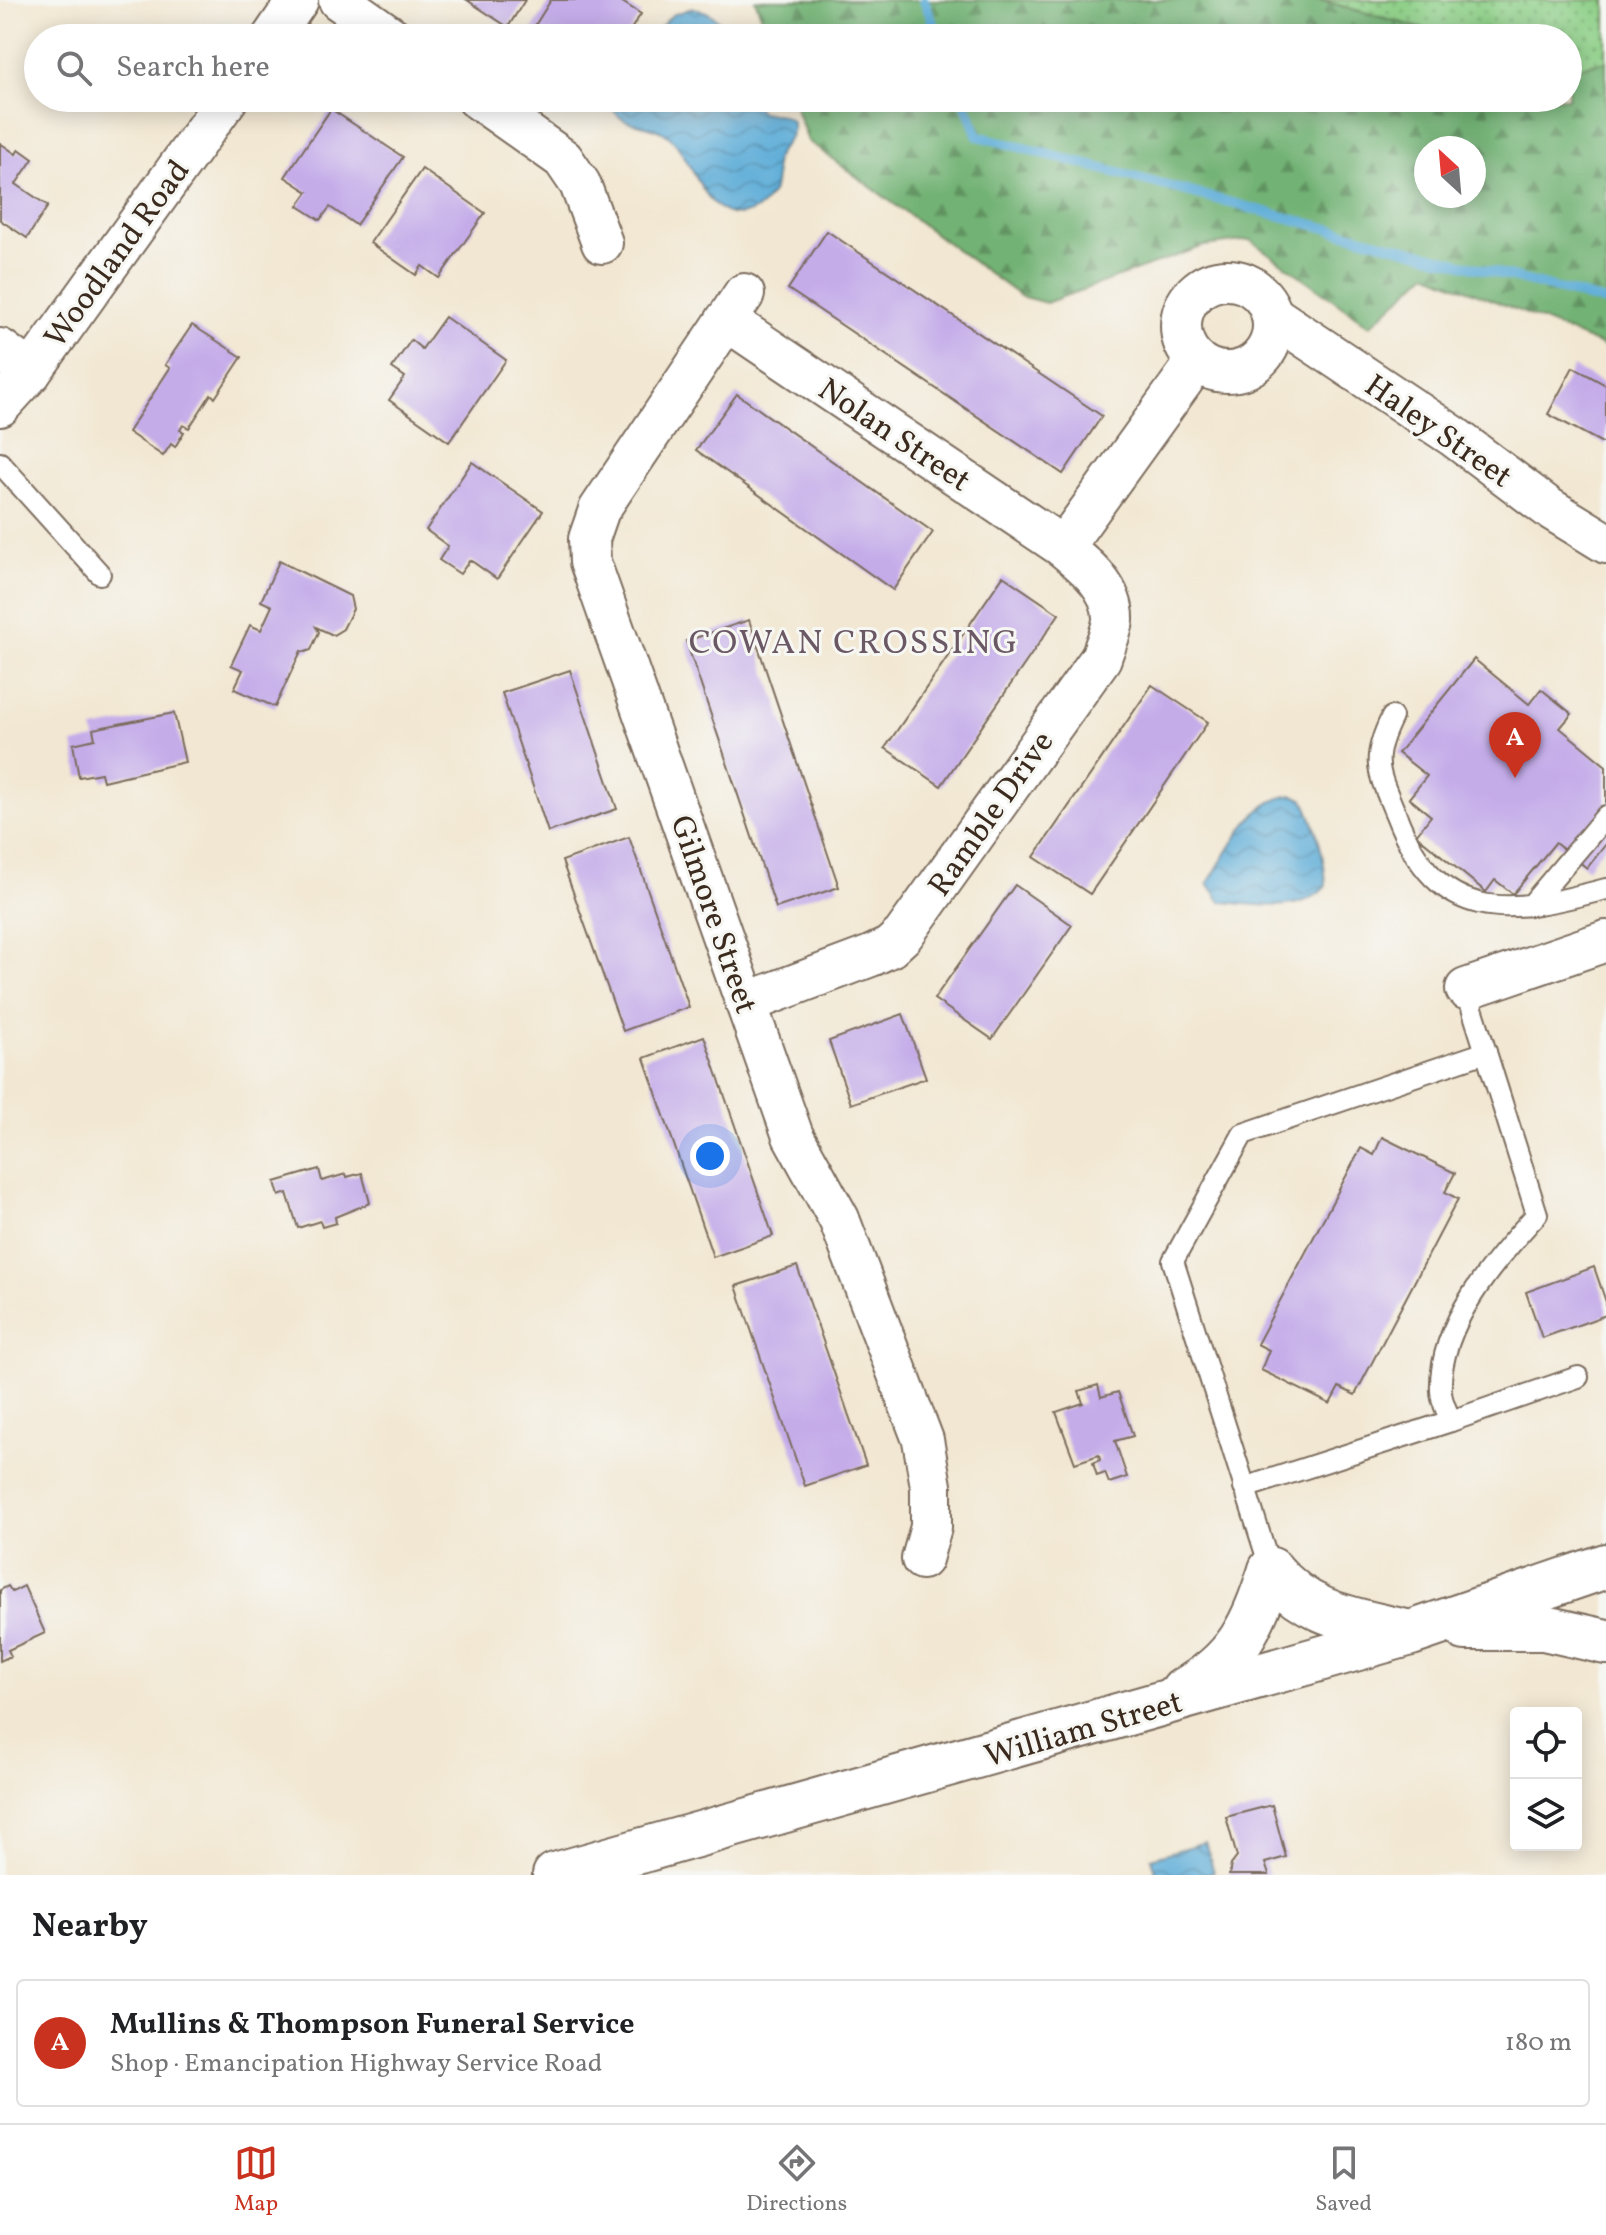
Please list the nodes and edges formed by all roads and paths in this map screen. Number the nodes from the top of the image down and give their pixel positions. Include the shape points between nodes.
1 (298, 0) edge
2 (339, 0) edge
3 (282, 24) edge
4 (373, 24) edge
5 (217, 112) edge
6 (497, 112) edge
7 (602, 243) dead end
8 (735, 307) joint
9 (1272, 315) junction
10 (15, 360) edge
11 (1197, 361) junction
12 (0, 406) edge
13 (0, 463) edge
14 (1606, 543) edge
15 (1063, 547) junction
16 (100, 574) dead end
17 (1392, 717) dead end
18 (1606, 816) edge
19 (1606, 889) edge
20 (1531, 905) junction
21 (1606, 941) edge
22 (1466, 989) joint
23 (746, 1003) junction
24 (1486, 1052) junction
25 (1578, 1377) dead end
26 (1451, 1421) junction
27 (1244, 1488) junction
28 (922, 1559) dead end
29 (1606, 1566) edge
30 (1271, 1570) junction
31 (1421, 1630) junction
32 (1606, 1642) edge
33 (1154, 1708) junction
34 (555, 1875) edge

1 - 3 street
2 - 4 street
5 - 10 street, Woodland Road
6 - 7 street via 563,159 580,184
8 - 15 street, Nolan Street
8 - 23 street, Gilmore Street via 599,510 589,539 590,562
9 - 11 street via 1270,344 1251,366 1223,372
9 - 11 street, Haley Street via 1267,302 1245,283 1216,281 1203,287 1184,309 1181,323 1187,350
9 - 14 street, Haley Street
10 - 12 street, Woodland Road
11 - 15 street
13 - 16 lane
15 - 23 street, Ramble Drive via 1108,594 1113,620 1101,658 903,935 871,956
17 - 20 lane via 1380,742 1380,774 1406,841 1422,865 1451,892 1470,901 1490,907
18 - 20 lane
19 - 20 lane
21 - 22 street
22 - 24 lane
23 - 28 street, Gilmore Street via 793,1136 839,1219 923,1440 931,1527
24 - 26 lane via 1537,1214 1496,1260 1443,1357 1441,1394
24 - 27 lane via 1243,1134 1173,1261
25 - 26 lane
26 - 27 lane
27 - 30 lane
29 - 31 highway, William Street
30 - 31 highway via 1295,1595 1319,1609
30 - 33 highway via 1250,1627 1231,1654 1197,1683
31 - 32 highway via 1544,1628
31 - 33 highway, William Street
33 - 34 highway, William Street

